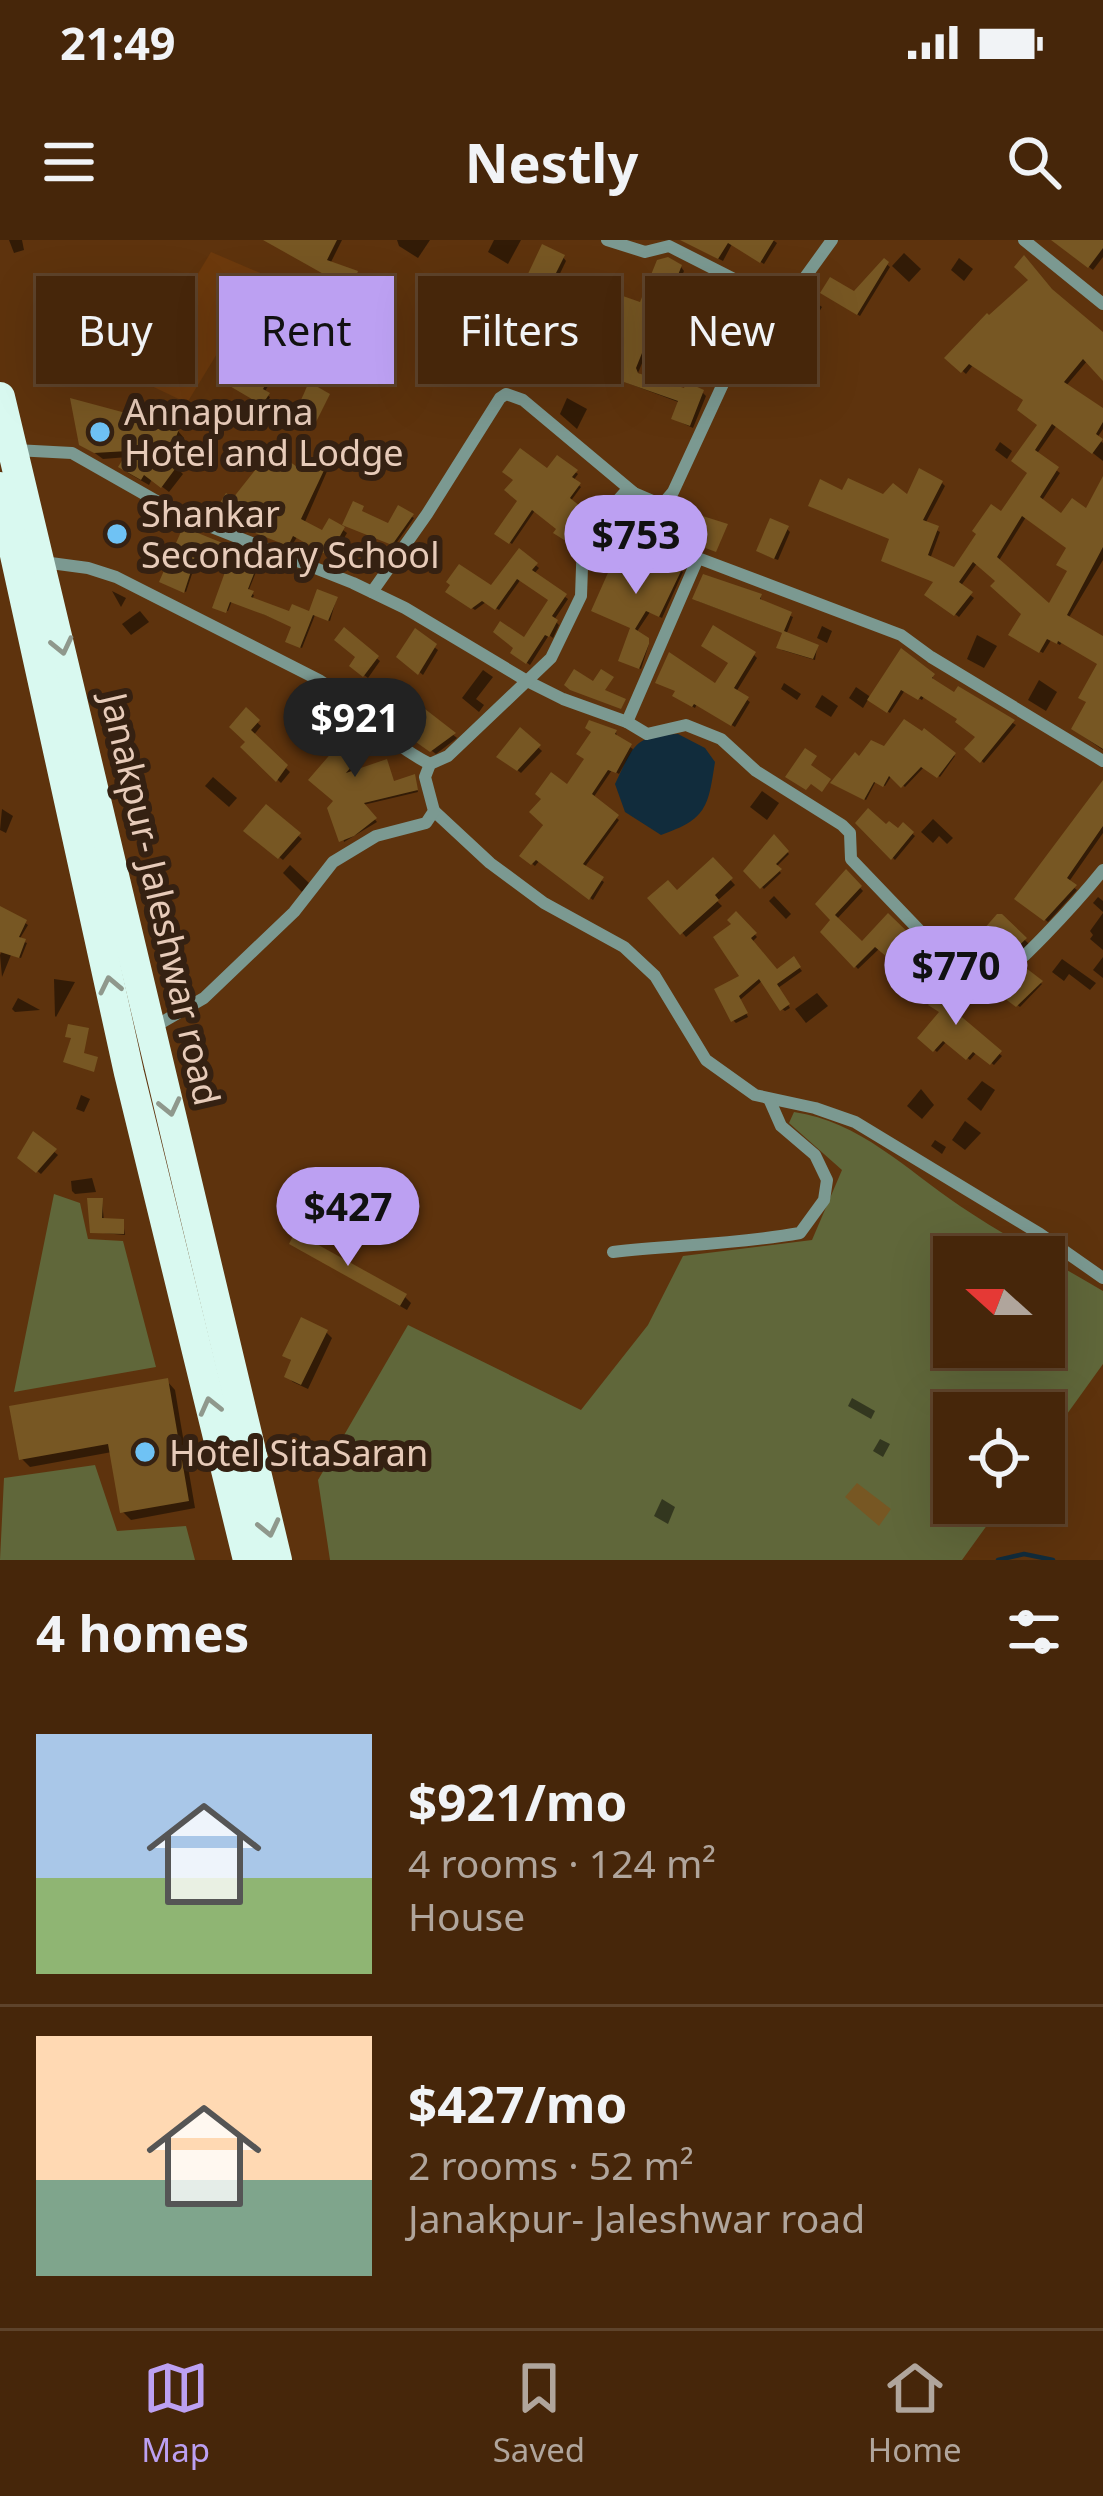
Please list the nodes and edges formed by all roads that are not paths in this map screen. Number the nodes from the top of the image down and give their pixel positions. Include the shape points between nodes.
1 (607, 240) edge
2 (832, 240) edge
3 (1024, 240) edge
4 (1040, 245) edge
5 (728, 276) edge
6 (805, 276) edge
7 (1103, 304) edge
8 (723, 384) edge
9 (0, 397) edge
10 (15, 450) junction
11 (0, 488) edge
12 (662, 506) junction
13 (42, 562) junction
14 (372, 592) junction
15 (527, 681) junction
16 (627, 722) junction
17 (1103, 761) edge
18 (430, 764) junction
19 (434, 811) junction
20 (1103, 870) edge
21 (152, 1028) junction
22 (770, 1101) junction
23 (613, 1252) dead end
24 (1103, 1278) edge
25 (248, 1560) edge
26 (277, 1560) edge

1 - 5 street via 645,252 669,246
2 - 6 street
3 - 4 street
4 - 7 street
8 - 12 street
9 - 10 highway, Janakpur- Jaleshwar road
10 - 13 highway, Janakpur- Jaleshwar road
10 - 14 street via 72,453 181,515
25 -> 11 highway, Janakpur- Jaleshwar road via 129,1073
12 - 14 street via 629,490 506,394
12 - 15 street via 627,490 583,539 581,596 550,658
13 - 18 street via 116,577 319,680 392,743
13 -> 21 highway, Janakpur- Jaleshwar road
14 - 15 street
15 - 16 street
15 - 18 street
16 - 17 street via 698,558 901,635
16 - 20 street via 647,734 686,725 721,739 842,825 851,859 983,987
18 - 19 street via 425,777
19 - 21 street via 426,823 376,836 332,862 294,912 204,998
19 - 22 street via 544,903 624,946 655,976 706,1060
21 -> 26 highway, Janakpur- Jaleshwar road
22 - 23 street via 827,1180 824,1200 800,1233
22 - 24 street via 855,1123

